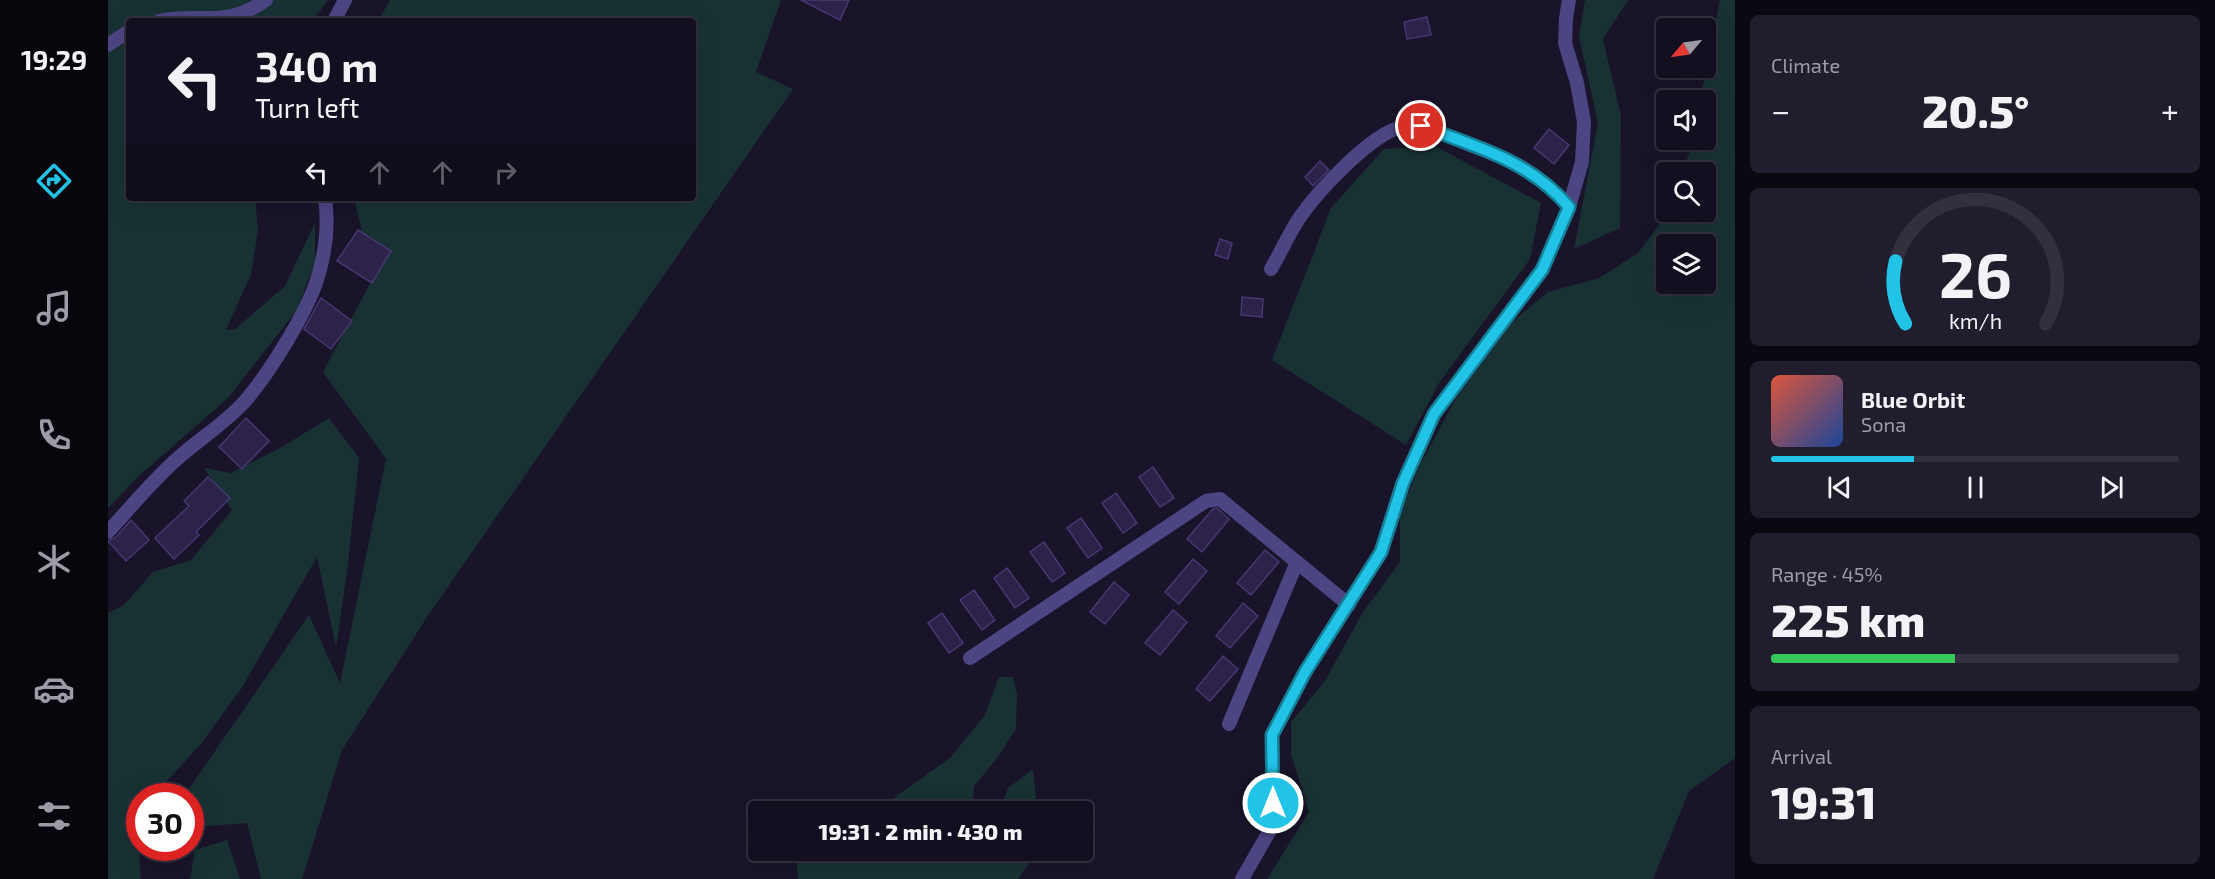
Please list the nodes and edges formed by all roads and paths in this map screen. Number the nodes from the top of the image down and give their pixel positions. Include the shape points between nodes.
1 (266, 0) edge
2 (345, 0) edge
3 (1569, 0) edge
4 (224, 18) edge
5 (336, 18) edge
6 (126, 33) edge
7 (108, 45) edge
8 (325, 201) edge
9 (1569, 207) junction
10 (1271, 269) dead end
11 (108, 532) edge
12 (1297, 562) junction
13 (1349, 605) junction
14 (970, 658) dead end
15 (1229, 724) dead end
16 (1242, 879) edge

1 - 4 street via 236,16
2 - 5 street
3 - 9 street via 1565,43 1584,122 1581,162
6 - 7 street
8 - 11 street via 328,219 316,284 263,378 244,402 176,459
9 - 10 street via 1522,166 1421,126 1401,127 1360,152 1321,192 1299,218
9 - 13 street via 1542,270 1434,414 1403,483 1381,552
12 - 13 street
12 - 14 street via 1220,500 1206,501
12 - 15 street
13 - 16 street via 1305,672 1272,735 1273,825

